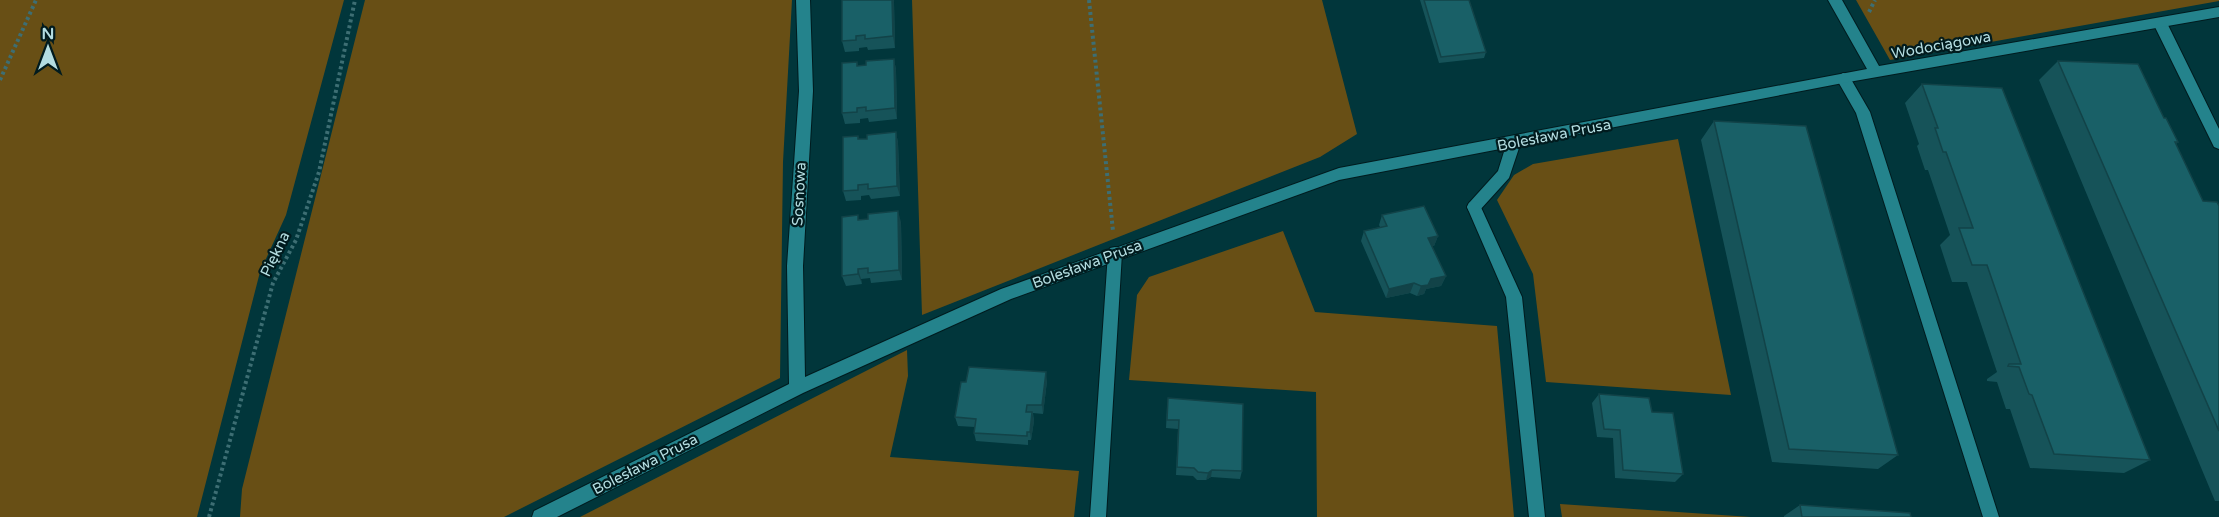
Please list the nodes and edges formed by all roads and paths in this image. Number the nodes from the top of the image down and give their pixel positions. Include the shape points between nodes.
1 (36, 0) edge
2 (355, 0) edge
3 (803, 0) edge
4 (1089, 0) edge
5 (1835, 0) edge
6 (2219, 12) edge
7 (2160, 23) junction
8 (1876, 73) junction
9 (1843, 78) junction
10 (0, 80) edge
11 (1670, 113) joint
12 (1514, 142) junction
13 (2219, 144) edge
14 (1115, 253) junction
15 (797, 388) junction
16 (209, 517) edge
17 (540, 517) edge
18 (1098, 517) edge
19 (1537, 517) edge
20 (1991, 517) edge

1 - 10 path
2 - 16 path, Piękna via 319,172 296,240 273,283
3 - 15 street, Sosnowa via 806,91 795,266
4 - 14 path
5 - 8 street
6 - 7 street, Wodociągowa
7 - 8 street, Wodociągowa
7 - 13 street
8 - 9 street, Wodociągowa
9 - 11 street, Wodociągowa
9 - 20 street via 1863,112
11 - 12 street, Bolesława Prusa
12 - 14 street, Bolesława Prusa via 1339,174
12 - 19 street via 1504,174 1474,207 1514,297
14 - 15 street, Bolesława Prusa via 1006,294
14 - 18 street
15 - 17 street, Bolesława Prusa

